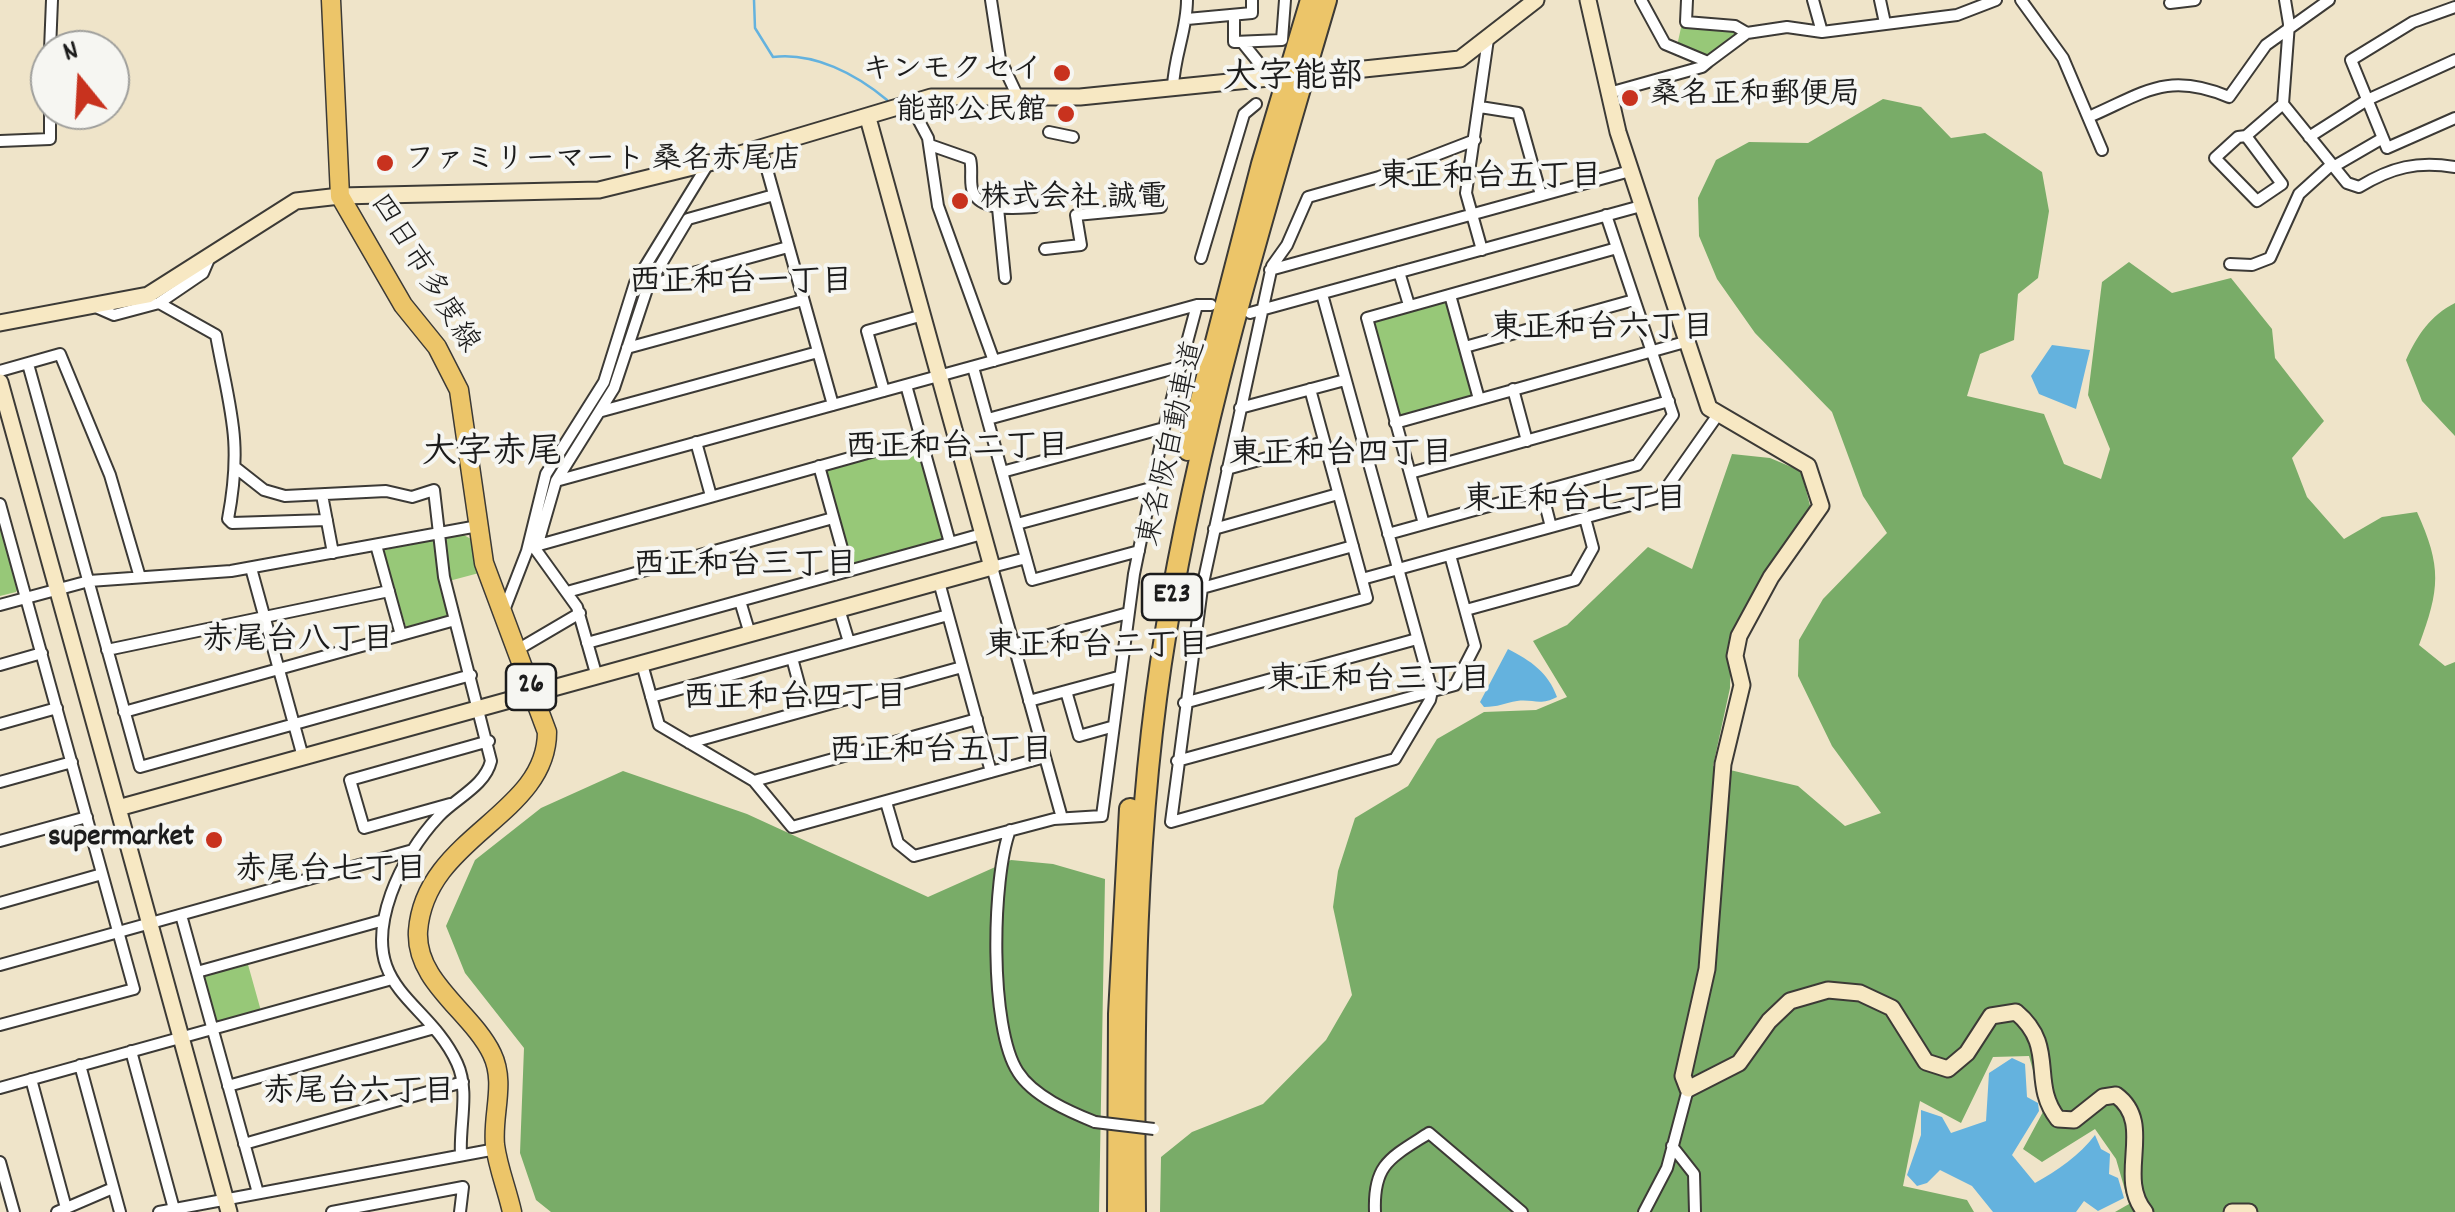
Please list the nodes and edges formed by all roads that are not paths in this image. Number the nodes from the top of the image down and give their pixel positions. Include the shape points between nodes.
1 (52, 0) edge
2 (331, 0) edge
3 (991, 0) edge
4 (1188, 0) edge
5 (1252, 0) edge
6 (1284, 0) edge
7 (1311, 0) edge
8 (1326, 0) edge
9 (1536, 0) edge
10 (1588, 0) edge
11 (1642, 0) edge
12 (1687, 0) edge
13 (1813, 0) edge
14 (1880, 0) edge
15 (1996, 0) edge
16 (2021, 0) edge
17 (2195, 0) edge
18 (2285, 0) edge
19 (2328, 0) edge
20 (2170, 3) dead end
21 (2455, 6) edge
22 (1234, 14) junction
23 (1187, 19) junction
24 (1885, 23) junction
25 (2289, 24) junction
26 (51, 30) edge
27 (1747, 32) junction
28 (1822, 32) junction
29 (1488, 40) junction
30 (1242, 42) junction
31 (2455, 60) edge
32 (1259, 62) dead end
33 (1708, 62) junction
34 (1316, 74) dead end
35 (1279, 78) dead end
36 (1173, 87) junction
37 (1609, 93) junction
38 (1018, 98) junction
39 (2367, 100) junction
40 (910, 104) junction
41 (1256, 104) dead end
42 (2282, 104) junction
43 (1480, 107) junction
44 (2091, 116) junction
45 (868, 118) junction
46 (2455, 118) edge
47 (50, 130) edge
48 (1050, 132) dead end
49 (1073, 136) dead end
50 (2246, 136) junction
51 (2310, 137) junction
52 (2383, 138) junction
53 (1475, 140) junction
54 (0, 141) edge
55 (930, 145) junction
56 (761, 148) junction
57 (2102, 150) dead end
58 (708, 163) junction
59 (2332, 166) junction
60 (2455, 168) edge
61 (1630, 171) junction
62 (2282, 184) junction
63 (774, 195) junction
64 (1541, 195) junction
65 (340, 196) junction
66 (2296, 198) junction
67 (1641, 206) junction
68 (1034, 207) dead end
69 (1160, 207) dead end
70 (998, 208) junction
71 (1472, 214) junction
72 (1606, 216) junction
73 (788, 247) junction
74 (1045, 248) dead end
75 (1617, 248) junction
76 (1482, 250) junction
77 (1200, 258) dead end
78 (209, 259) junction
79 (2230, 264) dead end
80 (1270, 270) junction
81 (1399, 272) junction
82 (1005, 278) dead end
83 (648, 286) junction
84 (1322, 294) junction
85 (1450, 295) junction
86 (804, 300) junction
87 (1634, 300) junction
88 (159, 303) junction
89 (1197, 305) junction
90 (1211, 305) dead end
91 (1409, 306) junction
92 (98, 308) junction
93 (1256, 312) junction
94 (923, 315) junction
95 (0, 323) edge
96 (1685, 342) junction
97 (1465, 347) junction
98 (627, 348) junction
99 (818, 352) junction
100 (1652, 352) junction
101 (994, 361) junction
102 (28, 364) junction
103 (973, 366) junction
104 (1179, 367) junction
105 (0, 371) edge
106 (940, 376) junction
107 (1346, 380) junction
108 (0, 382) edge
109 (906, 385) junction
110 (1310, 390) junction
111 (1513, 390) junction
112 (884, 391) junction
113 (1480, 399) junction
114 (1669, 402) junction
115 (833, 405) junction
116 (1240, 408) junction
117 (601, 411) junction
118 (1717, 416) junction
119 (988, 420) junction
120 (1395, 422) junction
121 (1164, 428) junction
122 (921, 438) junction
123 (1528, 441) junction
124 (696, 442) junction
125 (1324, 442) junction
126 (819, 466) junction
127 (236, 468) junction
128 (1227, 469) junction
129 (1002, 472) junction
130 (1410, 473) junction
131 (556, 481) junction
132 (1150, 488) junction
133 (1542, 492) junction
134 (1338, 494) junction
135 (322, 495) junction
136 (711, 496) junction
137 (0, 504) edge
138 (834, 518) junction
139 (1585, 518) junction
140 (327, 520) junction
141 (1017, 524) junction
142 (1424, 524) junction
143 (478, 526) junction
144 (1552, 527) junction
145 (1214, 529) junction
146 (439, 534) junction
147 (982, 534) junction
148 (1388, 534) junction
149 (950, 543) junction
150 (538, 544) junction
151 (376, 545) junction
152 (1353, 546) junction
153 (1139, 551) junction
154 (333, 553) junction
155 (1450, 555) junction
156 (1026, 558) junction
157 (251, 568) junction
158 (992, 568) junction
159 (848, 570) junction
160 (1398, 570) junction
161 (139, 574) junction
162 (1362, 579) junction
163 (89, 580) junction
164 (939, 582) junction
165 (1202, 588) junction
166 (57, 589) junction
167 (389, 591) junction
168 (566, 592) junction
169 (26, 598) junction
170 (740, 601) junction
171 (0, 605) edge
172 (839, 609) junction
173 (1466, 610) junction
174 (580, 612) junction
175 (502, 614) junction
176 (1128, 614) junction
177 (948, 615) junction
178 (264, 617) junction
179 (456, 620) junction
180 (750, 634) junction
181 (402, 635) junction
182 (1417, 639) junction
183 (849, 642) junction
184 (587, 643) junction
185 (1014, 645) junction
186 (1194, 646) junction
187 (108, 650) junction
188 (517, 650) junction
189 (42, 654) junction
190 (792, 658) junction
191 (642, 664) junction
192 (0, 665) edge
193 (962, 667) junction
194 (278, 669) junction
195 (470, 675) junction
196 (596, 677) junction
197 (1118, 677) junction
198 (1066, 691) junction
199 (1432, 691) junction
200 (534, 694) junction
201 (651, 696) junction
202 (1030, 702) junction
203 (1184, 703) junction
204 (56, 708) junction
205 (480, 709) junction
206 (806, 710) junction
207 (124, 712) junction
208 (977, 719) junction
209 (0, 724) edge
210 (294, 724) junction
211 (1111, 727) junction
212 (489, 741) junction
213 (688, 743) junction
214 (303, 757) junction
215 (1045, 757) junction
216 (1177, 761) junction
217 (72, 762) junction
218 (991, 772) junction
219 (754, 781) junction
220 (0, 782) edge
221 (886, 802) junction
222 (451, 804) junction
223 (118, 808) junction
224 (87, 817) junction
225 (1062, 818) junction
226 (1010, 830) junction
227 (0, 841) edge
228 (414, 850) junction
229 (102, 874) junction
230 (0, 903) edge
231 (181, 915) junction
232 (384, 920) junction
233 (150, 923) junction
234 (118, 932) junction
235 (0, 964) edge
236 (197, 972) junction
237 (392, 978) junction
238 (0, 1025) edge
239 (212, 1029) junction
240 (431, 1029) junction
241 (181, 1037) junction
242 (131, 1051) junction
243 (80, 1066) junction
244 (31, 1079) junction
245 (463, 1082) junction
246 (228, 1086) junction
247 (0, 1088) edge
248 (1688, 1088) junction
249 (1154, 1129) dead end
250 (244, 1144) junction
251 (1672, 1146) junction
252 (496, 1148) junction
253 (461, 1155) junction
254 (0, 1162) edge
255 (2, 1175) edge
256 (113, 1188) junction
257 (258, 1193) junction
258 (227, 1206) edge
259 (174, 1209) junction
260 (61, 1210) edge
261 (14, 1212) edge
262 (120, 1212) edge
263 (159, 1212) edge
264 (332, 1212) edge
265 (460, 1212) edge
266 (512, 1212) edge
267 (1118, 1212) edge
268 (1135, 1212) edge
269 (1375, 1212) edge
270 (1522, 1212) edge
271 (1644, 1212) edge
272 (1694, 1212) edge
273 (2145, 1212) edge
274 (2232, 1212) edge
275 (2248, 1212) edge

1 - 26 street
2 - 65 main road, 四日市多度線 / 26
3 - 38 street via 1000,59
4 - 23 street
5 - 22 street via 1252,13
6 - 30 street via 1282,40
7 - 267 highway, 東名阪自動車道 / E23 via 1211,354 1153,633 1128,828
8 - 268 highway, 東名阪自動車道 / E23 via 1208,427 1166,634 1142,830
9 - 29 street
10 - 37 street
11 - 33 street via 1664,44
12 - 27 street via 1686,22
13 - 28 street
14 - 24 street
15 - 24 street via 1957,16
16 - 44 street via 2063,58
17 - 20 street
18 - 25 street
19 - 25 street
21 - 39 street via 2413,22 2351,60
22 - 23 street
22 - 30 street via 1234,42
23 - 36 street via 1174,55
24 - 28 street
25 - 42 street
25 - 44 street via 2228,97 2188,85 2160,87 2125,96
27 - 28 street via 1786,26
27 - 33 street
29 - 34 street via 1452,61
29 - 43 street
30 - 32 street
31 - 39 street
33 - 37 street
35 - 36 street
36 - 38 street
37 - 61 street
38 - 40 street via 948,96
39 - 51 street
39 - 52 street
40 - 45 street
40 - 55 street
41 - 77 street via 1244,114
42 - 50 street
42 - 51 street
43 - 53 street
43 - 64 street via 1518,113
44 - 57 street
45 - 56 street
45 - 94 street
46 - 52 street via 2387,148
47 - 54 street via 50,139
48 - 49 street
50 - 62 street
50 - 62 street via 2214,158 2257,200
51 - 59 street
52 - 59 street
53 - 71 street via 1466,192
53 - 80 street via 1308,197
55 - 70 street via 970,160 975,196
55 - 101 street via 938,206
56 - 58 street
56 - 63 street
58 - 65 street via 599,190
58 - 175 street via 635,283 604,382 546,474
59 - 60 street via 2353,187 2404,166
59 - 66 street
61 - 64 street
61 - 67 street
62 - 66 street
63 - 73 street
63 - 83 street via 688,219
64 - 71 street
65 - 78 street via 296,201
65 - 143 main road, 四日市多度線 / 26 via 403,305 451,370 468,427
66 - 79 street via 2270,258
67 - 72 street
67 - 96 street
68 - 70 street
69 - 74 street via 1076,216 1081,245
70 - 82 street
71 - 76 street
71 - 80 street
72 - 75 street
72 - 76 street
73 - 83 street
73 - 86 street
75 - 85 street
75 - 87 street
76 - 81 street
78 - 88 street via 203,273
78 - 92 street via 166,287
80 - 93 street
81 - 84 street
81 - 91 street
83 - 98 street
84 - 93 street
84 - 107 street
85 - 91 street
85 - 97 street
86 - 98 street
86 - 99 street
87 - 97 street
87 - 100 street
88 - 92 street via 114,315
88 - 127 street via 216,335 234,415
89 - 90 street
89 - 101 street
89 - 104 street
91 - 120 street via 1366,318
92 - 95 street
93 - 116 street
94 - 106 street
94 - 112 street via 867,331
96 - 100 street
96 - 118 street via 1708,408
97 - 113 street
98 - 117 street
99 - 115 street
99 - 117 street
100 - 111 street
100 - 114 street
101 - 103 street
102 - 105 street
102 - 161 street via 60,354 110,475
102 - 163 street
103 - 106 street
103 - 119 street
104 - 119 street
104 - 121 street
106 - 109 street
106 - 147 street
107 - 110 street
107 - 148 street
108 - 166 street
109 - 112 street
109 - 122 street
110 - 116 street
110 - 125 street
111 - 113 street
111 - 123 street
112 - 115 street
113 - 120 street
114 - 123 street
114 - 133 street via 1673,415 1637,465
115 - 124 street
116 - 128 street
117 - 131 street
118 - 139 street via 1660,497
118 - 248 street via 1808,466 1821,506 1738,636 1742,685 1723,764 1706,970 1683,1076
119 - 129 street
120 - 130 street
121 - 129 street
121 - 132 street
122 - 126 street
122 - 149 street
123 - 130 street
124 - 131 street
124 - 136 street
125 - 128 street
125 - 134 street
126 - 136 street
126 - 138 street
127 - 135 street via 275,495
127 - 140 street via 232,523
128 - 145 street
129 - 141 street
130 - 142 street
131 - 150 street
132 - 141 street
132 - 153 street
133 - 142 street
133 - 144 street
134 - 145 street
134 - 152 street
135 - 140 street
135 - 146 street via 412,497 434,490
136 - 150 street
137 - 169 street
138 - 159 street
138 - 168 street
139 - 144 street
139 - 173 street via 1593,548 1575,580
140 - 154 street
141 - 156 street
142 - 148 street
143 - 146 street
143 - 175 main road, 四日市多度線 / 26
144 - 155 street
145 - 165 street
146 - 151 street
146 - 179 street
147 - 149 street
147 - 158 street
148 - 160 street
149 - 159 street
150 - 168 street
151 - 154 street
151 - 167 street
152 - 162 street
152 - 165 street
153 - 156 street via 1032,580
153 - 176 street
154 - 157 street
155 - 160 street
155 - 173 street
156 - 158 street
157 - 161 street
157 - 178 street
158 - 164 street
158 - 185 street
159 - 170 street
160 - 162 street
160 - 182 street
161 - 163 street
162 - 186 street via 1367,598
163 - 166 street
163 - 187 street
164 - 172 street
164 - 177 street
165 - 186 street
166 - 169 street
166 - 223 street
167 - 178 street
167 - 181 street
168 - 174 street
169 - 171 street
169 - 189 street
170 - 180 street
170 - 184 street
172 - 180 street
172 - 183 street
173 - 199 street via 1475,646 1455,684
174 - 184 street
174 - 188 street
175 - 188 main road, 四日市多度線 / 26
176 - 185 street
176 - 197 street
177 - 183 street
177 - 193 street
178 - 187 street
178 - 194 street
179 - 181 street
179 - 195 street
180 - 191 street
181 - 194 street
182 - 199 street
182 - 203 street
183 - 190 street
184 - 196 street
185 - 202 street
186 - 203 street
187 - 207 street
188 - 200 main road, 四日市多度線 / 26
189 - 192 street
189 - 204 street
190 - 201 street
190 - 206 street
191 - 196 street
191 - 201 street
193 - 206 street
193 - 208 street
194 - 207 street
194 - 210 street
195 - 205 street
195 - 210 street
196 - 200 street
197 - 198 street
197 - 211 street
198 - 202 street
198 - 211 street via 1079,736
199 - 216 street
199 - 216 street via 1395,759 1171,822
200 - 205 street
200 - 252 main road, 四日市多度線 / 26 via 547,732 541,767 527,789 455,853 433,887 418,930 427,968 495,1059
201 - 213 street via 658,725
202 - 215 street
203 - 216 street
204 - 209 street
204 - 217 street
205 - 212 street
205 - 214 street
206 - 213 street
207 - 210 street via 140,767
208 - 218 street
208 - 219 street
210 - 214 street
211 - 225 street via 1102,816
212 - 222 street via 487,774
212 - 222 street via 350,780 364,828
213 - 219 street
214 - 223 street
215 - 218 street
215 - 225 street
217 - 220 street
217 - 224 street
218 - 221 street
219 - 221 street via 792,827
221 - 226 street via 898,843 910,856
222 - 228 street
223 - 233 street
224 - 227 street
224 - 229 street
225 - 226 street
226 - 249 street, bridge via 1002,858 996,988 1015,1069 1030,1086 1095,1122
228 - 231 street
228 - 232 street
229 - 230 street
229 - 234 street
231 - 233 street
231 - 236 street
232 - 236 street
232 - 237 street
233 - 234 street
233 - 241 street
234 - 235 street
234 - 238 street via 134,989
236 - 239 street
237 - 239 street
237 - 240 street
239 - 241 street
239 - 246 street
240 - 245 street via 457,1062
240 - 246 street
241 - 242 street
241 - 258 street
242 - 243 street
242 - 259 street
243 - 244 street
243 - 256 street
244 - 247 street
244 - 260 street
245 - 250 street
245 - 253 street
246 - 250 street
248 - 251 street
248 - 273 street via 1739,1063 1768,1021 1810,992 1860,993 1892,1008 1926,1062 1948,1068 1967,1053 1991,1016 2016,1012 2040,1038 2044,1091 2058,1119 2074,1120 2103,1097 2116,1095 2129,1104 2136,1120 2132,1183
250 - 257 street
251 - 271 street
251 - 272 street via 1694,1174
252 - 253 street
252 - 266 main road, 四日市多度線 / 26
253 - 257 street
254 - 255 street
255 - 261 street
256 - 260 street
256 - 262 street
257 - 258 street
258 - 259 street
259 - 263 street
264 - 265 street via 463,1188
269 - 270 street via 1378,1171 1429,1132
274 - 275 street

